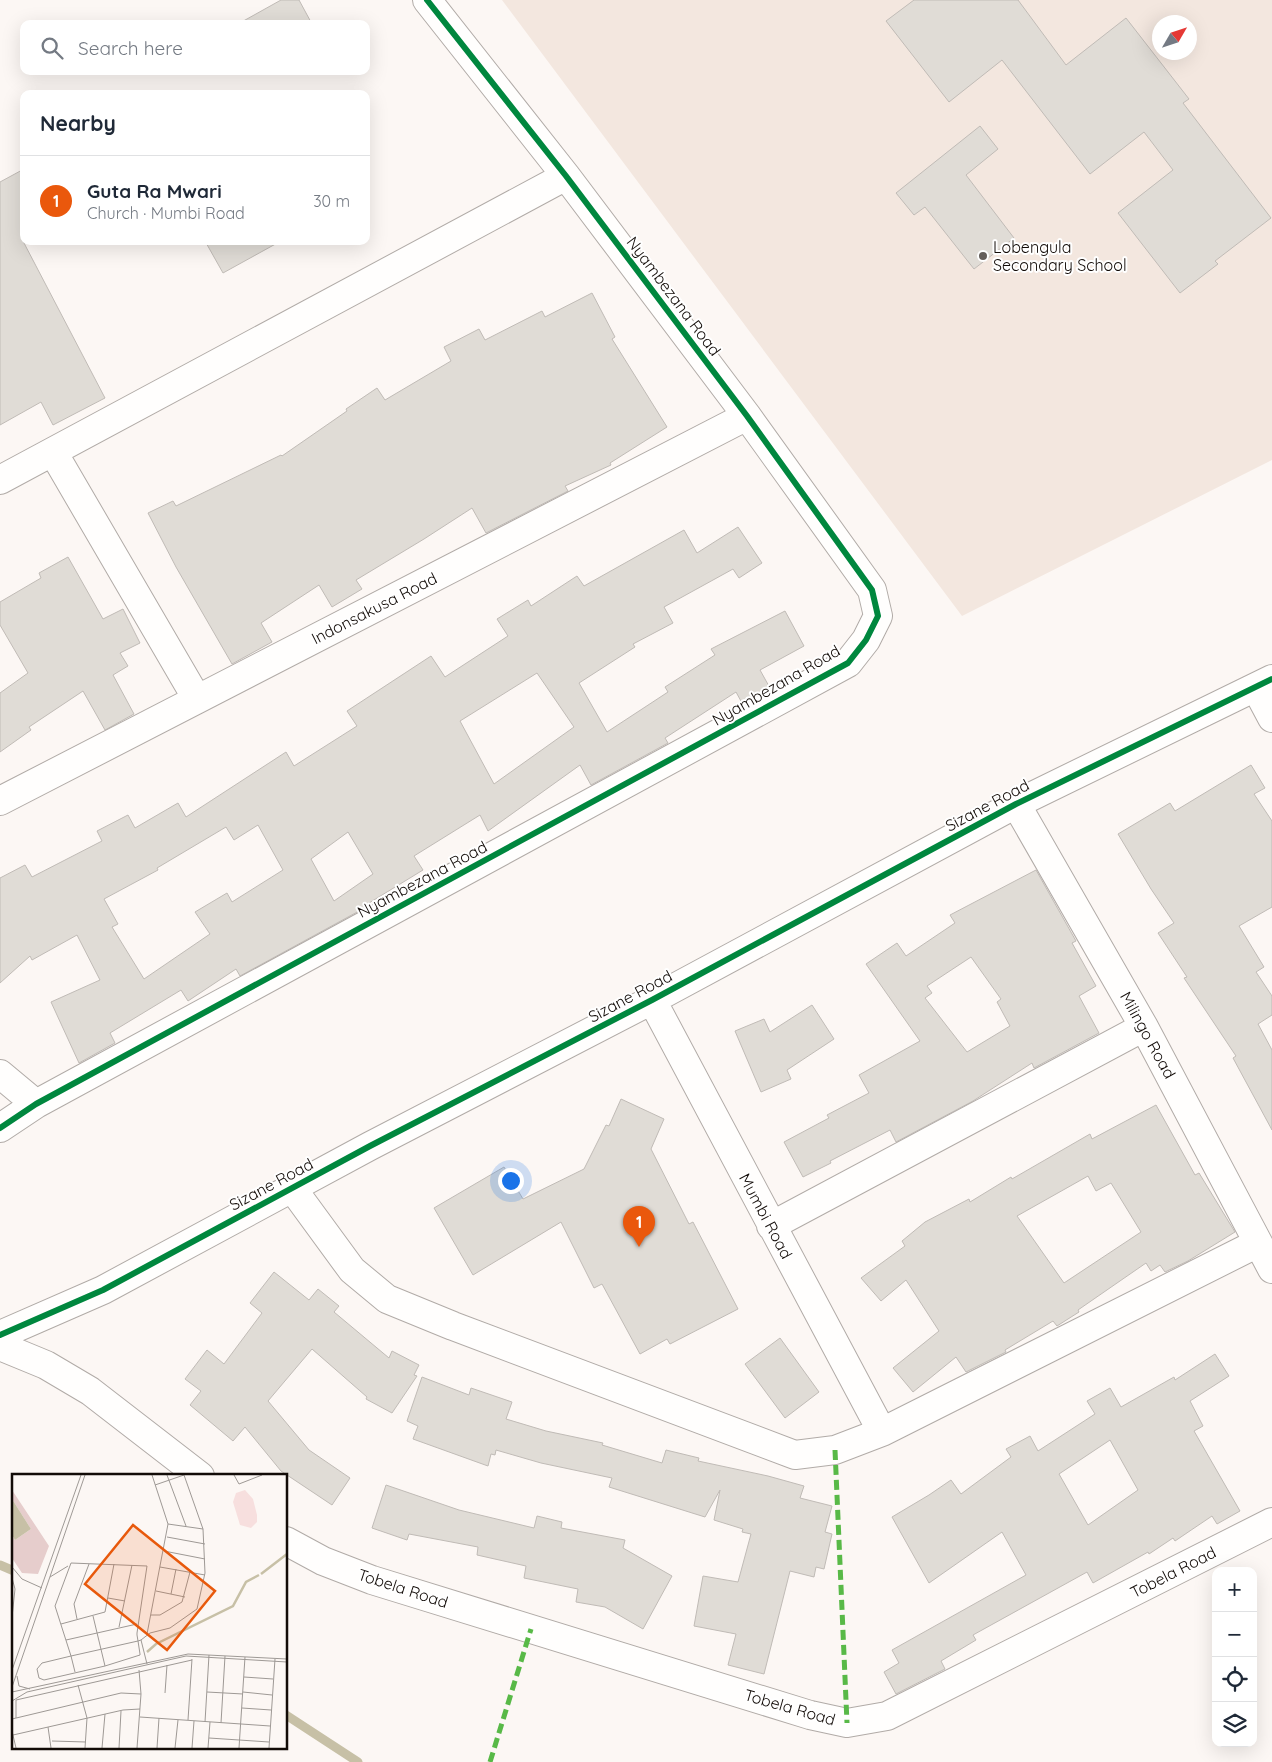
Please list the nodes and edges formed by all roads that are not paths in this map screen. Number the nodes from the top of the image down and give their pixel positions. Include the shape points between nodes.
1 (428, 0) edge
2 (566, 176) junction
3 (747, 416) junction
4 (53, 452) junction
5 (0, 480) edge
6 (1264, 684) edge
7 (197, 699) junction
8 (1272, 718) edge
9 (0, 801) edge
10 (1016, 804) junction
11 (652, 1000) junction
12 (1144, 1027) junction
13 (0, 1074) edge
14 (36, 1104) junction
15 (0, 1128) edge
16 (292, 1188) junction
17 (772, 1226) junction
18 (1258, 1243) junction
19 (1272, 1269) edge
20 (0, 1335) edge
21 (0, 1346) edge
22 (882, 1432) junction
23 (197, 1474) edge
24 (1272, 1522) edge
25 (288, 1542) edge

1 - 2 street, Nyambezana Road
2 - 3 street, Nyambezana Road
2 - 4 street
3 - 7 street, Indonsakusa Road
3 - 14 street, Nyambezana Road via 872,590 878,616 866,640 848,663
4 - 5 street
4 - 7 street
6 - 8 street
6 - 10 street, Sizane Road
7 - 9 street, Indonsakusa Road
10 - 11 street, Sizane Road
10 - 12 street, Milingo Road
11 - 16 street, Sizane Road
11 - 17 street, Mumbi Road
12 - 17 street
12 - 18 street, Milingo Road
13 - 14 street
14 - 15 street, Nyambezana Road
16 - 20 street, Sizane Road via 103,1290
16 - 22 street via 352,1270 387,1299 795,1456 835,1450
17 - 22 street, Mumbi Road
18 - 19 street, Milingo Road
18 - 22 street
21 - 23 street via 90,1390
24 - 25 street, Tobela Road via 887,1716 846,1723 810,1715 372,1580

